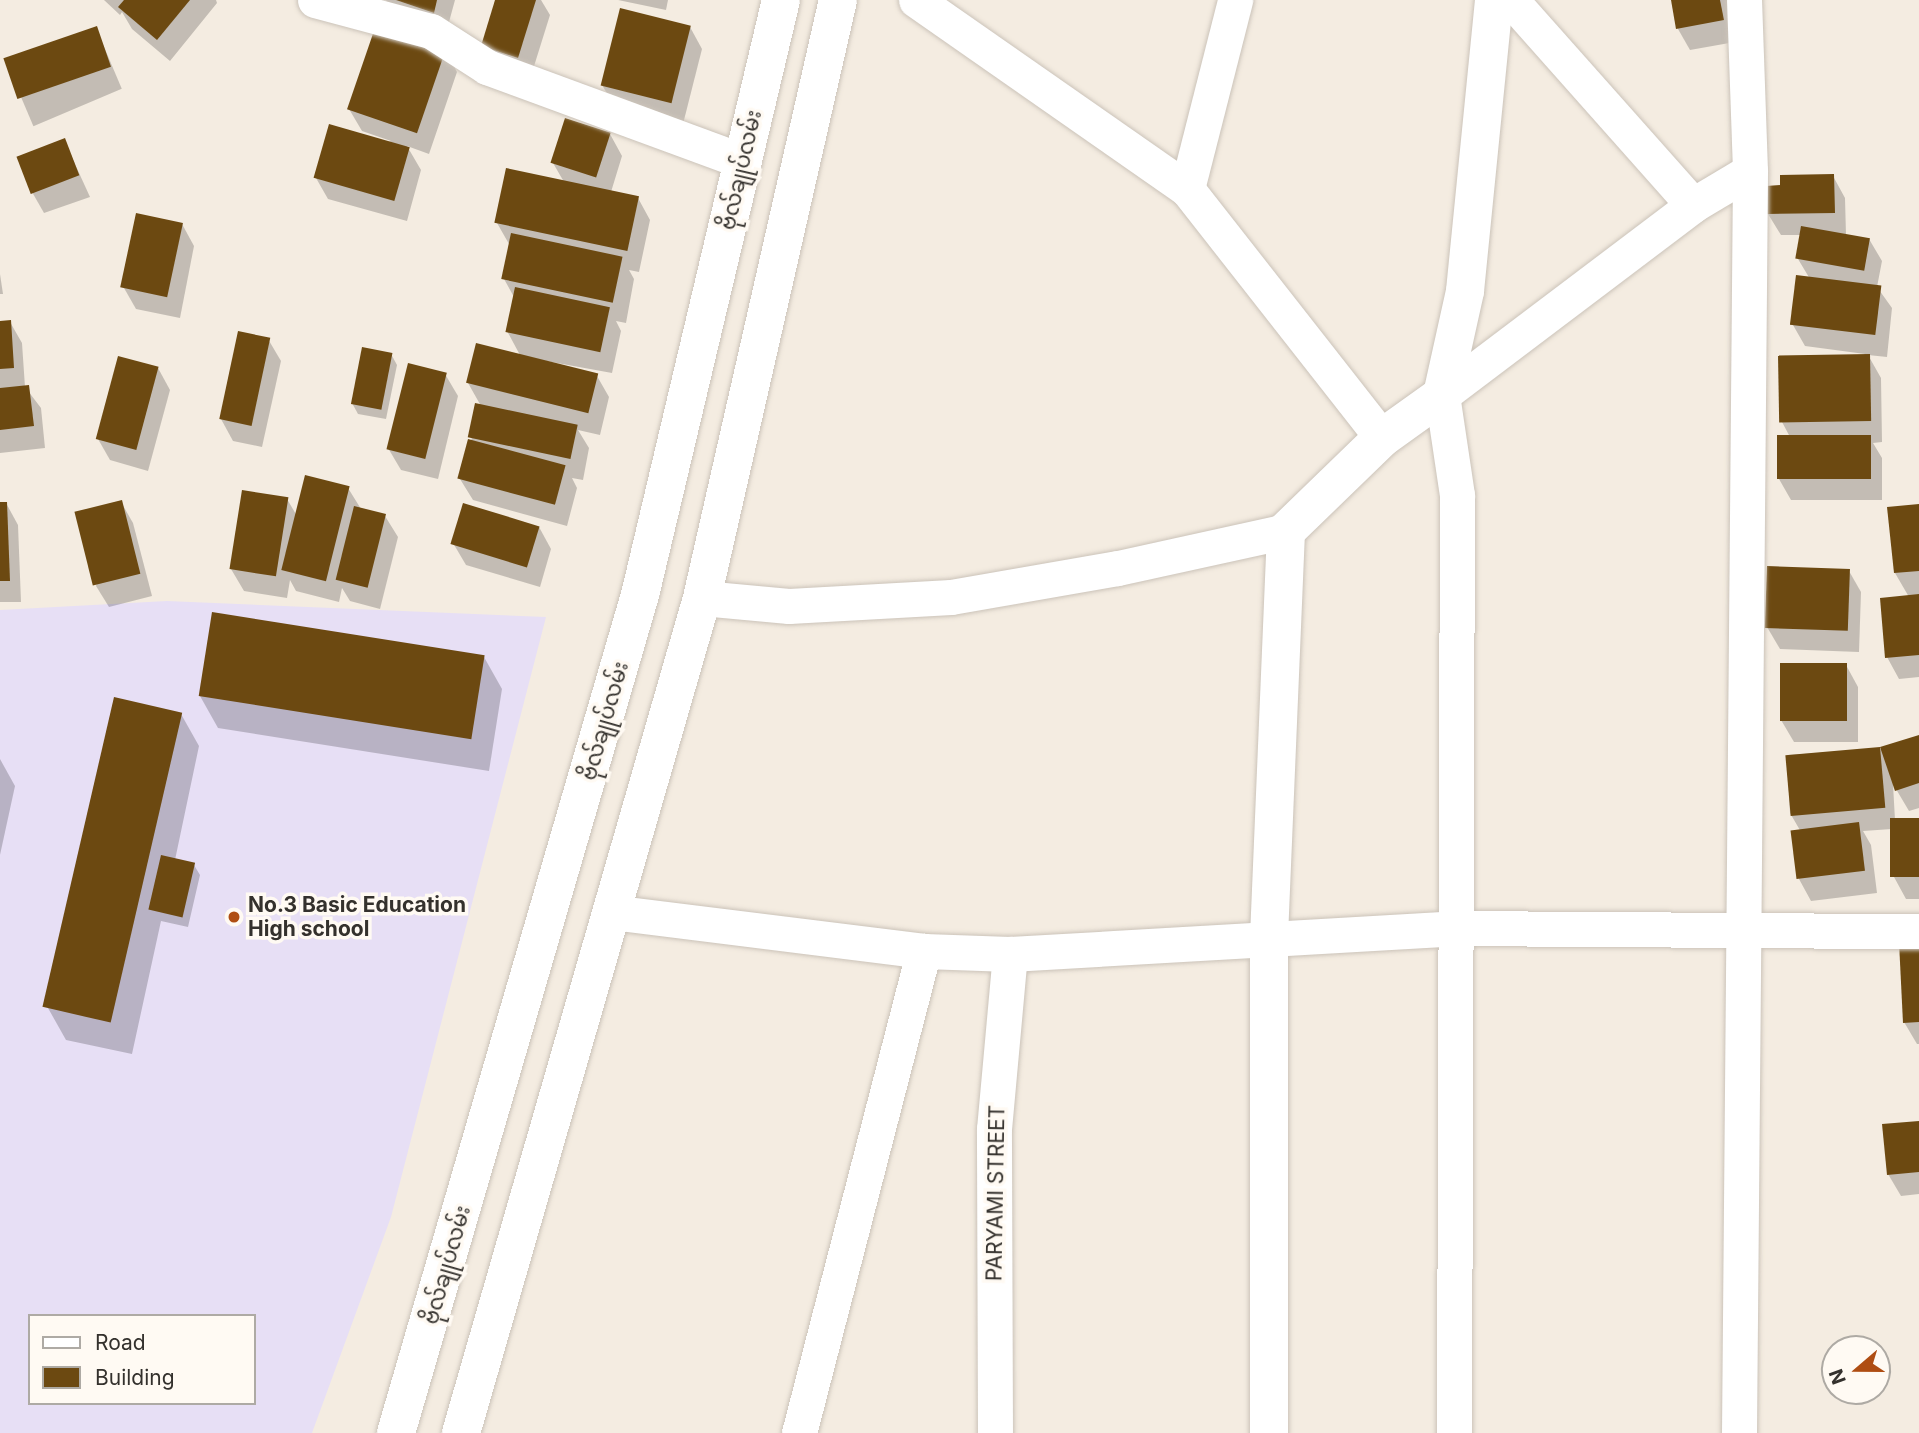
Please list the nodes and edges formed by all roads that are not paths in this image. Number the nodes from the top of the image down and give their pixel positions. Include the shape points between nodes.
1 (315, 0) edge
2 (781, 0) edge
3 (838, 0) edge
4 (916, 0) edge
5 (1235, 0) edge
6 (1494, 0) edge
7 (1511, 0) edge
8 (1744, 0) edge
9 (743, 161) junction
10 (1750, 171) junction
11 (1187, 188) junction
12 (1693, 205) junction
13 (1442, 395) junction
14 (1382, 438) junction
15 (1286, 531) junction
16 (702, 598) junction
17 (611, 912) junction
18 (1455, 928) junction
19 (1743, 928) junction
20 (1919, 931) edge
21 (1269, 937) junction
22 (924, 951) junction
23 (1010, 954) junction
24 (396, 1433) edge
25 (461, 1433) edge
26 (799, 1433) edge
27 (995, 1433) edge
28 (1269, 1433) edge
29 (1454, 1433) edge
30 (1739, 1433) edge

1 - 9 street via 430,31 487,67
2 - 9 main road, ဗိုလ်ချုပ်လမ်း
3 - 16 main road
4 - 11 street
5 - 11 street
6 - 13 main road via 1465,291
7 - 12 street
8 - 10 street
9 - 24 main road, ဗိုလ်ချုပ်လမ်း via 640,595
10 - 12 street
10 - 19 street
11 - 14 street
12 - 13 street
13 - 14 main road
13 - 18 street via 1457,495
14 - 15 main road
15 - 16 street via 1118,568 951,597 789,606
15 - 21 main road
16 - 17 main road
17 - 22 street
17 - 25 main road
18 - 19 street
18 - 21 street
18 - 29 street
19 - 20 street
19 - 30 street
21 - 23 street
21 - 28 main road
22 - 23 street
22 - 26 street
23 - 27 street, PARYAMI STREET via 994,1129

